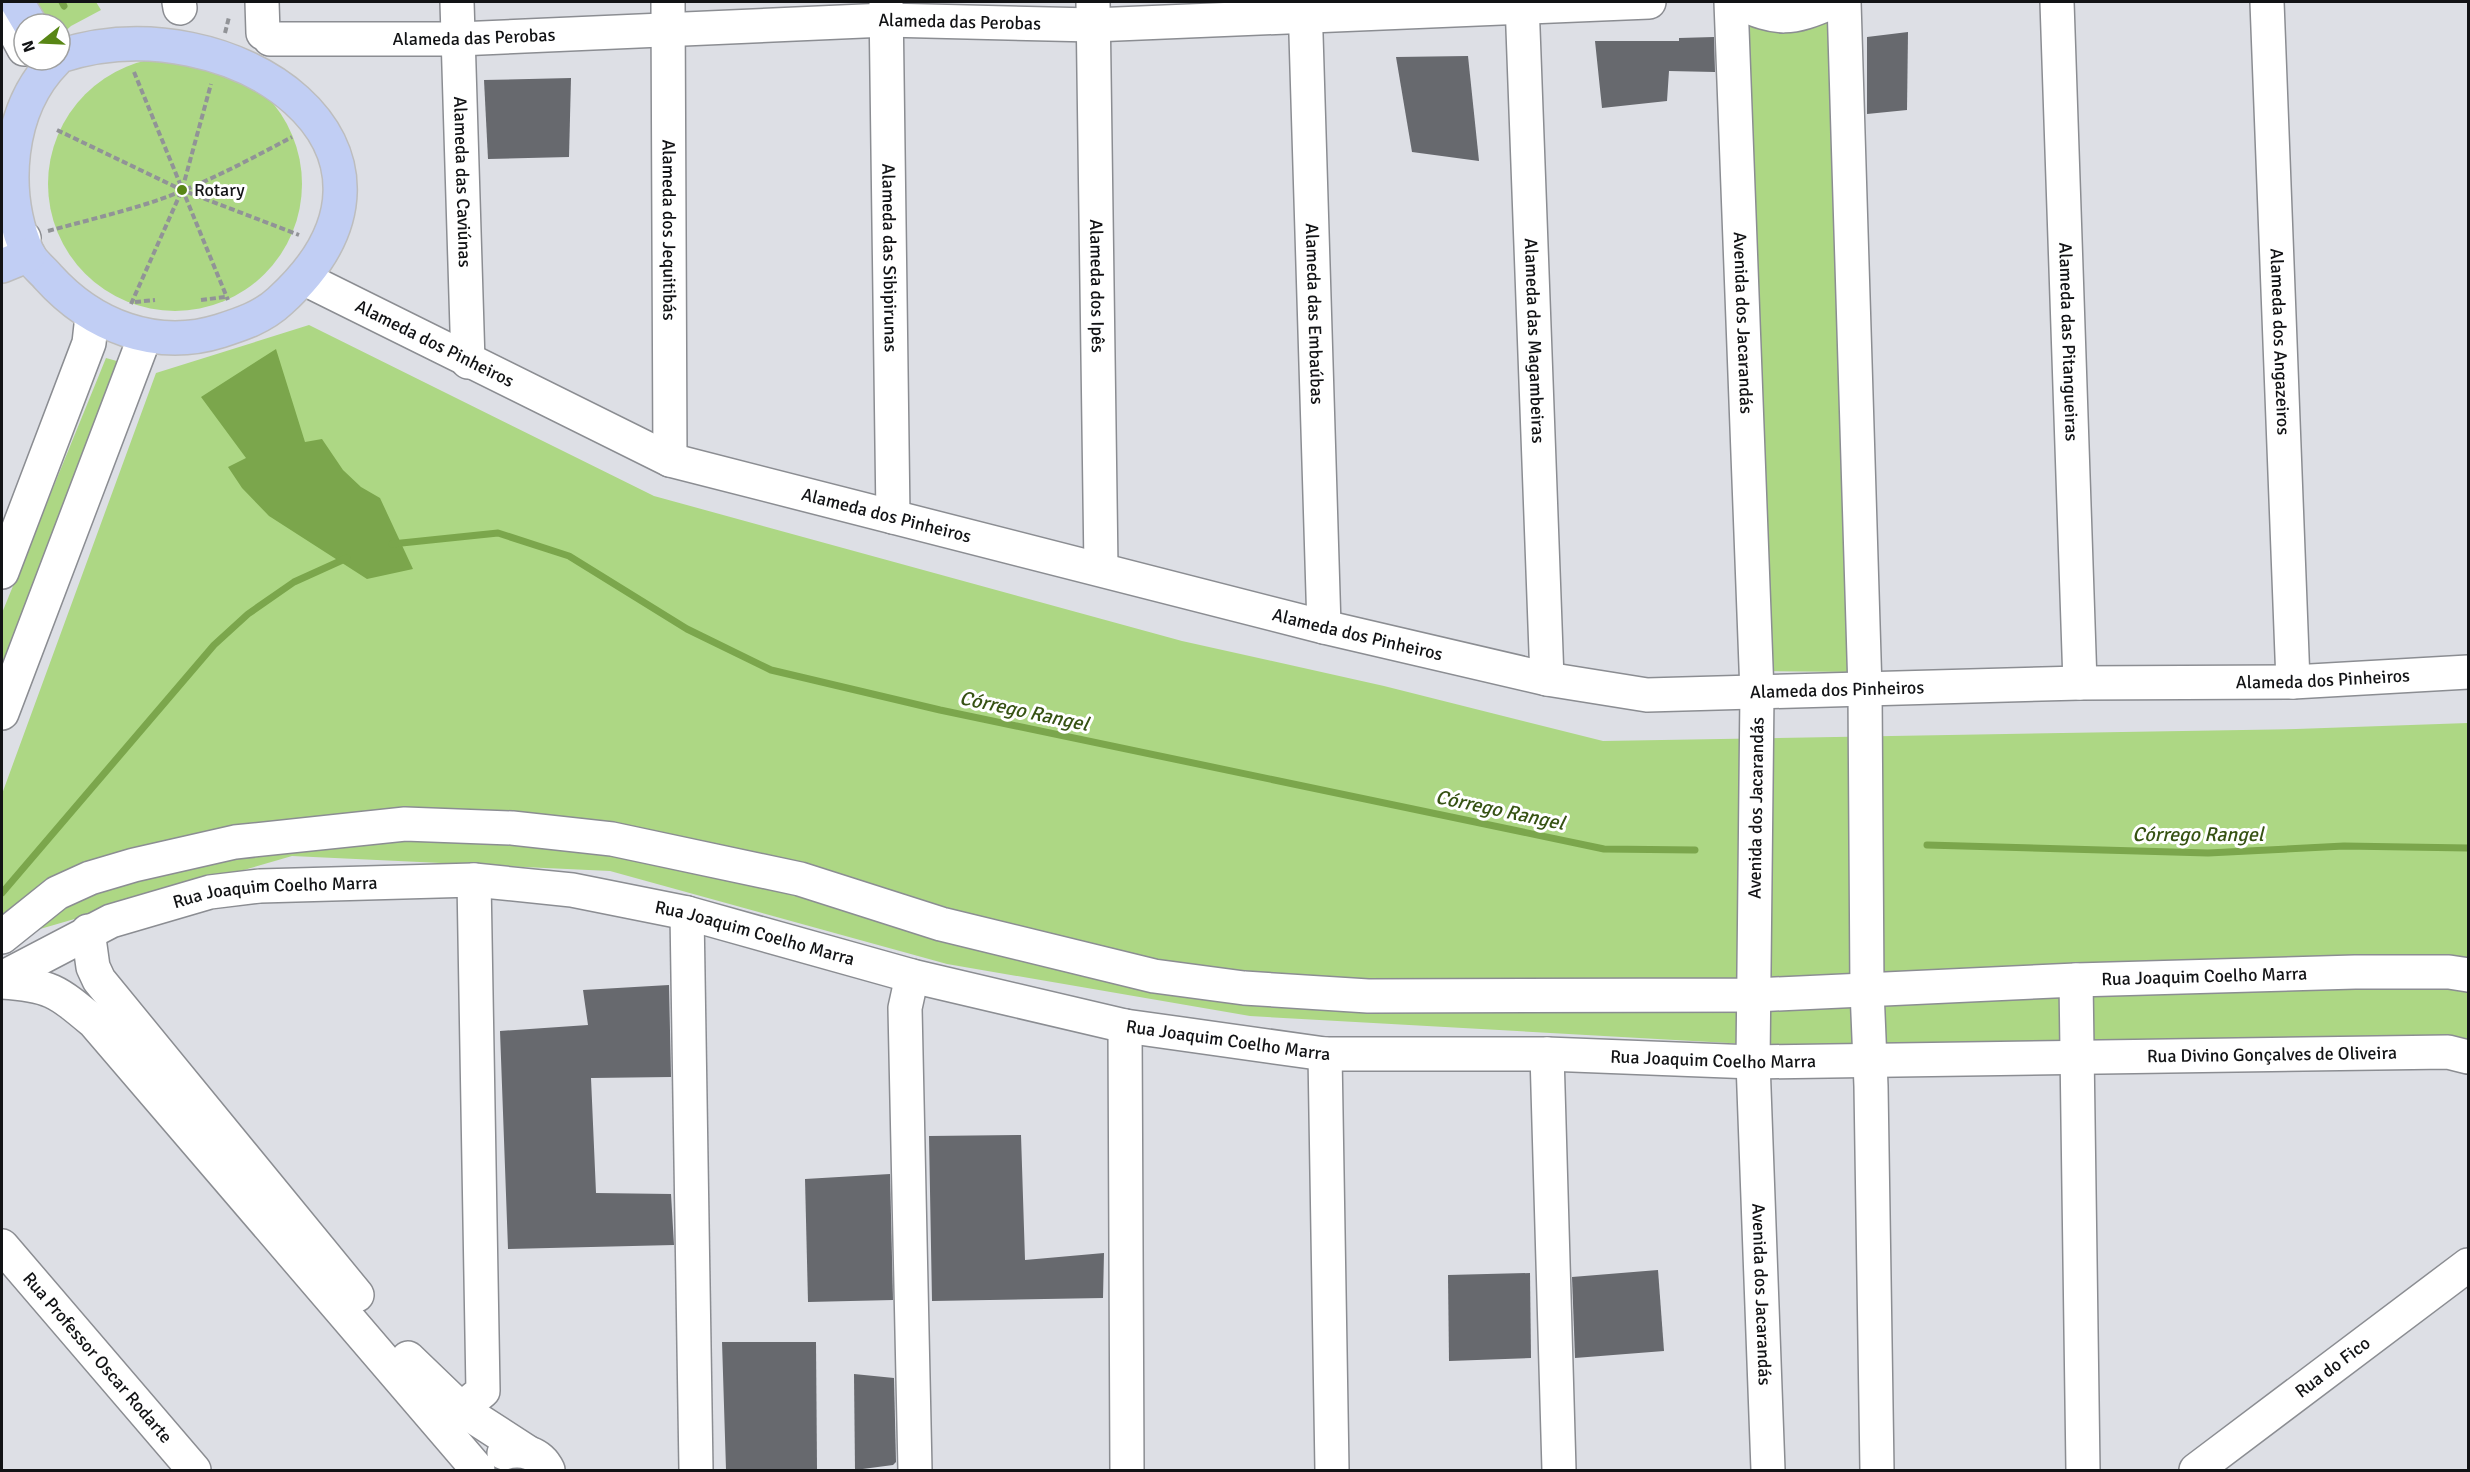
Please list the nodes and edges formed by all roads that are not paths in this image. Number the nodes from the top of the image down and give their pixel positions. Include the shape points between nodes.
1 (457, 2) edge
2 (1649, 2) edge
3 (1731, 2) edge
4 (1737, 2) edge
5 (1832, 2) edge
6 (1844, 2) edge
7 (2057, 2) edge
8 (2267, 2) edge
9 (1522, 4) edge
10 (180, 5) edge
11 (2, 8) edge
12 (1305, 10) edge
13 (886, 11) edge
14 (1093, 13) edge
15 (668, 16) edge
16 (12, 19) edge
17 (265, 25) edge
18 (458, 39) junction
19 (72, 43) edge
20 (40, 72) edge
21 (5, 181) edge
22 (14, 251) edge
23 (303, 278) junction
24 (99, 319) junction
25 (145, 336) junction
26 (468, 362) junction
27 (670, 460) junction
28 (893, 517) junction
29 (1101, 568) junction
30 (2, 572) edge
31 (1324, 627) junction
32 (2469, 672) edge
33 (1547, 679) junction
34 (2293, 682) junction
35 (2080, 684) junction
36 (1865, 690) junction
37 (1758, 693) junction
38 (2, 713) edge
39 (188, 853) junction
40 (474, 880) junction
41 (193, 897) junction
42 (687, 913) junction
43 (88, 931) junction
44 (2, 937) edge
45 (2469, 975) edge
46 (912, 976) junction
47 (2, 980) edge
48 (2076, 980) junction
49 (1867, 990) junction
50 (1755, 995) junction
51 (1125, 1026) junction
52 (1325, 1054) junction
53 (1546, 1054) junction
54 (2076, 1056) junction
55 (2469, 1057) edge
56 (1870, 1060) junction
57 (1753, 1062) junction
58 (2, 1246) edge
59 (2469, 1265) edge
60 (460, 1409) junction
61 (537, 1460) edge
62 (194, 1470) edge
63 (478, 1470) edge
64 (486, 1470) edge
65 (567, 1470) edge
66 (696, 1470) edge
67 (915, 1470) edge
68 (1127, 1470) edge
69 (1332, 1470) edge
70 (1559, 1470) edge
71 (1768, 1470) edge
72 (1877, 1470) edge
73 (2083, 1470) edge
74 (2196, 1470) edge

1 - 18 street, Alameda das Caviúnas
2 - 9 street, Alameda das Perobas
3 - 37 street, Avenida dos Jacarandás
4 - 5 street via 1767,15 1784,16 1802,15
6 - 36 street
7 - 35 street, Alameda das Pitangueiras
8 - 34 street, Alameda dos Angazeiros
9 - 12 street, Alameda das Perobas
9 - 33 street, Alameda das Magambeiras
10 - 17 main road via 222,23
10 - 19 main road via 114,20
11 - 16 street
12 - 14 street, Alameda das Perobas
12 - 31 street, Alameda das Embaúbas
13 - 14 street, Alameda das Perobas
13 - 15 street, Alameda das Perobas
13 - 28 street, Alameda das Sibipirunas
14 - 29 street, Alameda dos Ipês
15 - 18 street, Alameda das Perobas
15 - 27 street, Alameda dos Jequitibás
17 - 18 street, Alameda das Perobas
17 - 23 main road via 312,81 331,117 340,160 338,203 324,244
18 - 26 street, Alameda das Caviúnas
20 - 21 main road via 15,135
21 - 22 main road via 15,208
22 - 24 main road
23 - 25 main road via 278,303 251,321 199,337
23 - 26 street, Alameda dos Pinheiros
24 - 25 main road
24 - 30 street
25 - 38 street
26 - 27 street, Alameda dos Pinheiros
27 - 28 street, Alameda dos Pinheiros
28 - 29 street, Alameda dos Pinheiros
29 - 31 street, Alameda dos Pinheiros
31 - 33 street, Alameda dos Pinheiros
32 - 34 street, Alameda dos Pinheiros
33 - 37 street, Alameda dos Pinheiros via 1647,696
34 - 35 street, Alameda dos Pinheiros
35 - 36 street, Alameda dos Pinheiros
36 - 37 street, Alameda dos Pinheiros
36 - 49 street
37 - 50 street, Avenida dos Jacarandás
39 - 41 street via 200,870 199,887
39 - 44 street, Rua Joaquim Coelho Marra via 90,878 41,904
39 - 50 street, Rua Joaquim Coelho Marra via 235,842 405,824 512,828 612,839 800,879 941,924 1154,976 1244,988 1368,996
40 - 41 street, Rua Joaquim Coelho Marra via 260,886
40 - 42 street, Rua Joaquim Coelho Marra via 572,890
40 - 60 street via 483,1390
41 - 43 street, Rua Joaquim Coelho Marra
42 - 46 street, Rua Joaquim Coelho Marra
42 - 66 street
43 - 47 street, Rua Joaquim Coelho Marra
43 - 60 street via 93,967 99,980 418,1370
45 - 48 street, Rua Joaquim Coelho Marra via 2355,972
46 - 51 street, Rua Joaquim Coelho Marra
46 - 67 street via 905,1008
47 - 63 street via 40,986 61,995 94,1022
48 - 49 street, Rua Joaquim Coelho Marra
48 - 54 street
49 - 50 street, Rua Joaquim Coelho Marra
49 - 56 street
50 - 57 street, Avenida dos Jacarandás
51 - 52 street, Rua Joaquim Coelho Marra
51 - 68 street
52 - 53 street, Rua Joaquim Coelho Marra
52 - 69 street
53 - 57 street, Rua Joaquim Coelho Marra
53 - 70 street
54 - 55 street, Rua Divino Gonçalves de Oliveira via 2448,1052
54 - 56 street, Rua Joaquim Coelho Marra
54 - 73 street
56 - 57 street, Rua Joaquim Coelho Marra
56 - 72 street
57 - 71 street, Avenida dos Jacarandás
58 - 62 street, Rua Professor Oscar Rodarte
59 - 74 street, Rua do Fico
60 - 61 street
61 - 64 street via 514,1450 502,1453
61 - 65 street

